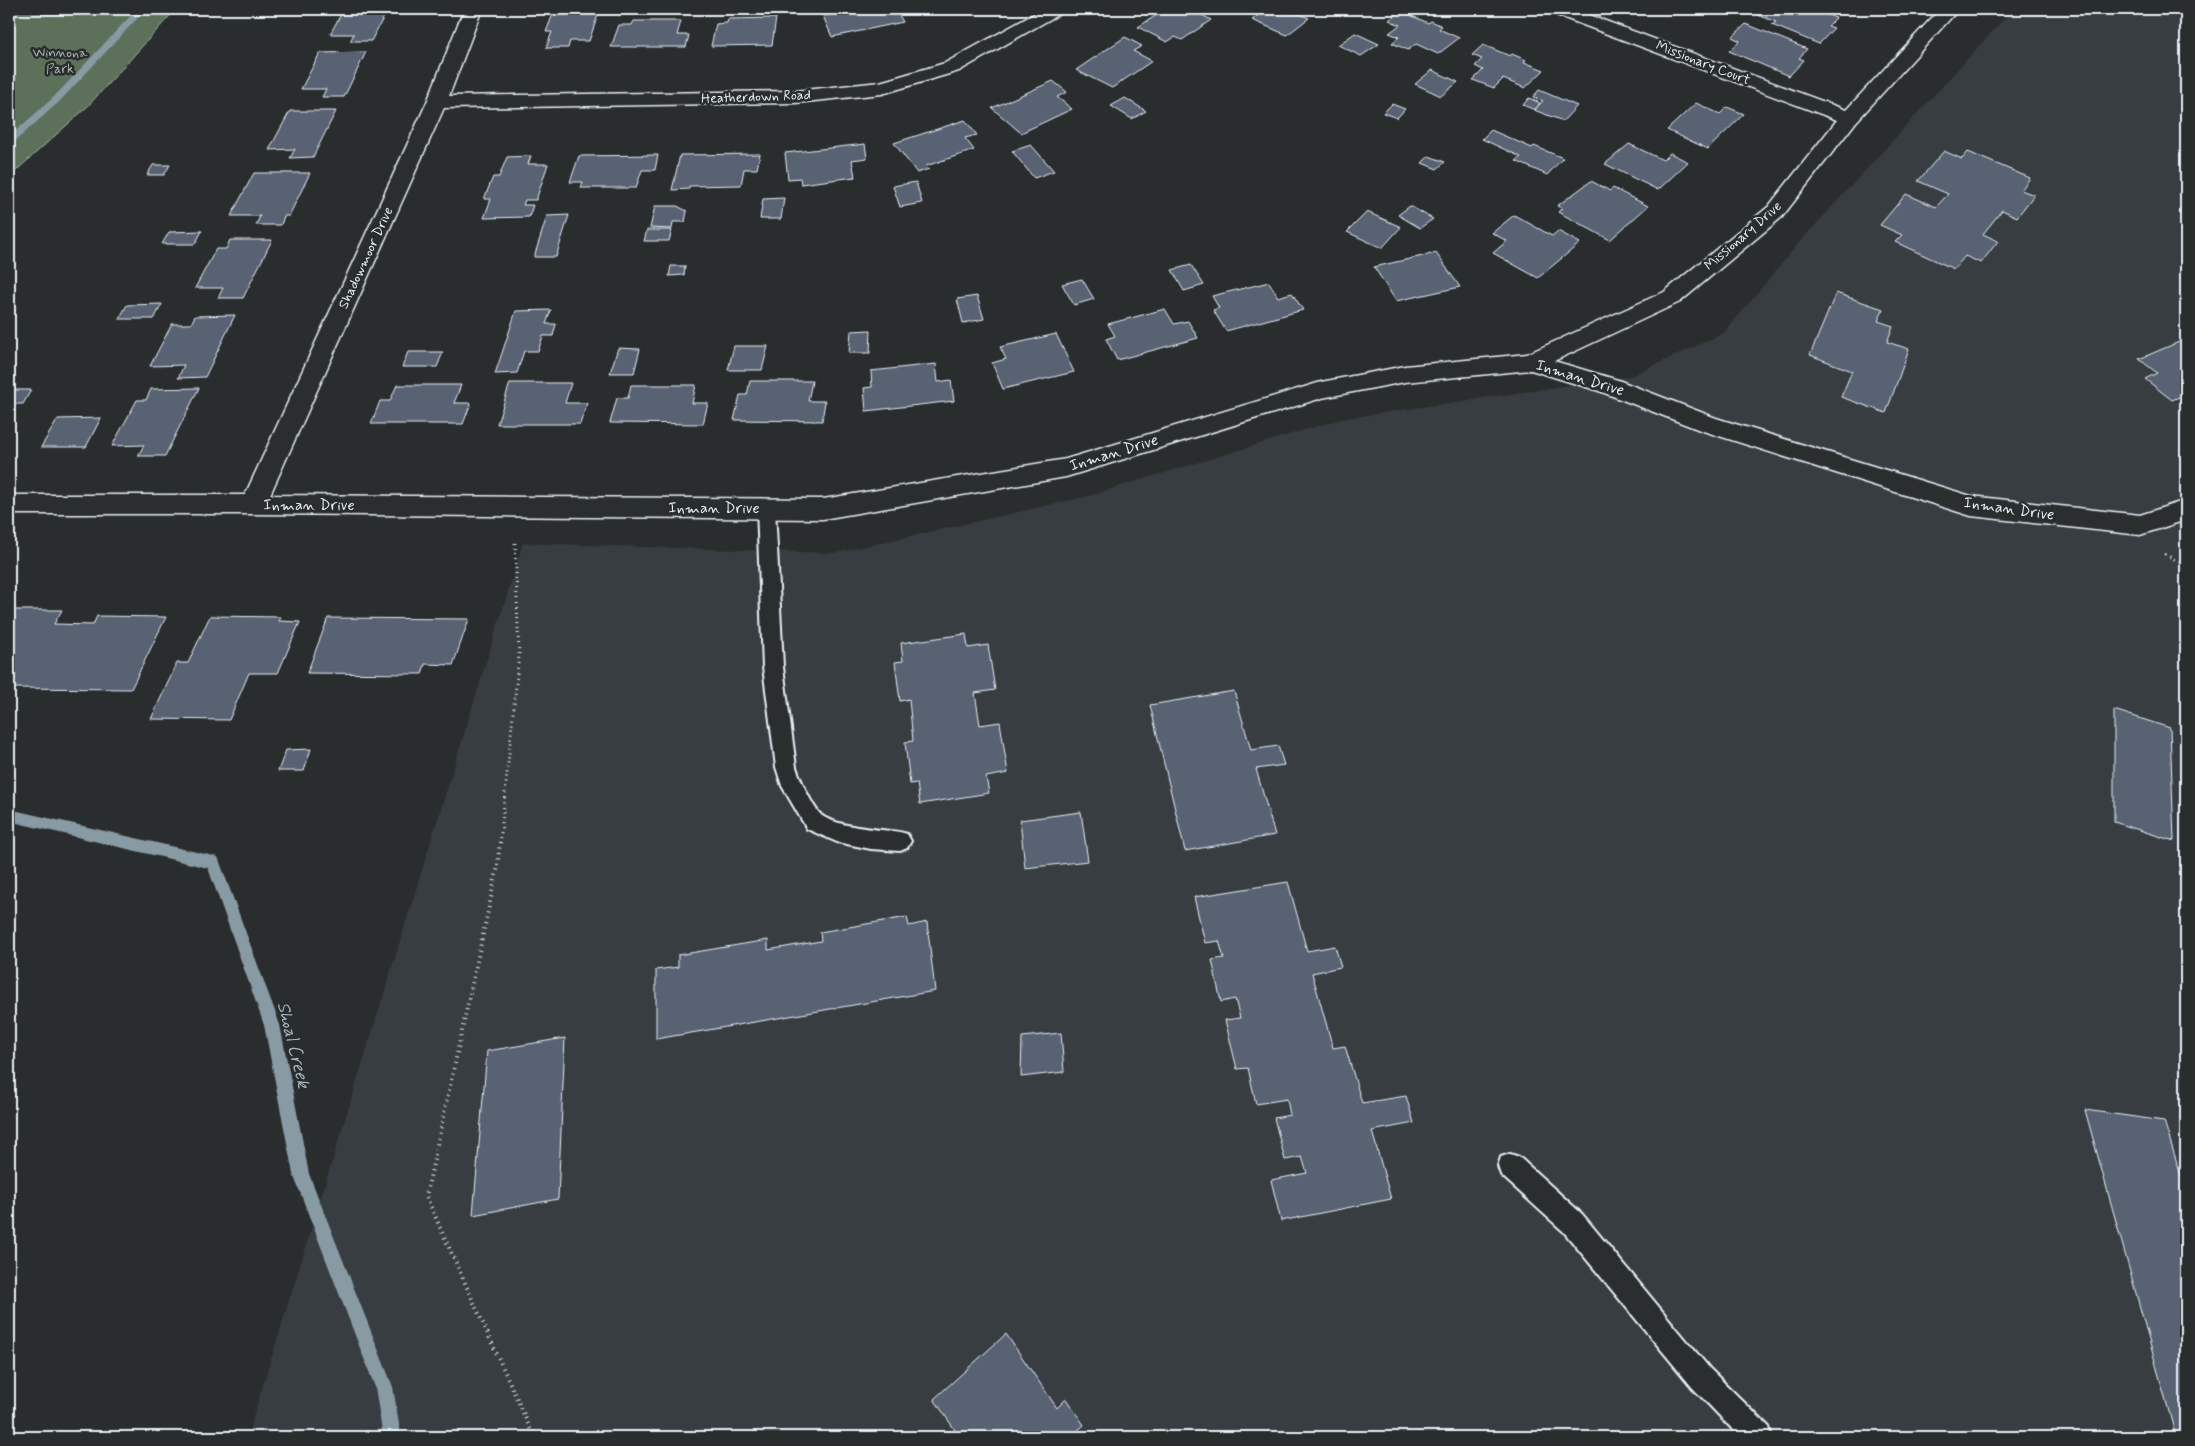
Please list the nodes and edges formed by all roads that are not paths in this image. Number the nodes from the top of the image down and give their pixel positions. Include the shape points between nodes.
1 (473, 9) edge
2 (1055, 9) edge
3 (1558, 9) edge
4 (1950, 9) edge
5 (437, 102) junction
6 (1849, 118) junction
7 (1532, 362) junction
8 (252, 504) junction
9 (9, 505) edge
10 (766, 508) junction
11 (2186, 510) edge
12 (900, 841) dead end
13 (1510, 1166) dead end
14 (1759, 1437) edge

1 - 5 street, Shadowmoor Drive
2 - 5 street, Heatherdown Road via 952,67 882,88 795,97
3 - 6 street, Missionary Court
4 - 6 street, Missionary Drive
5 - 8 street, Shadowmoor Drive
6 - 7 street, Missionary Drive via 1775,212 1672,297
7 - 10 street, Inman Drive via 1405,374 1321,390 1066,468 823,509
7 - 11 street, Inman Drive via 1610,386 1708,424 1971,506 2140,525
8 - 9 street, Inman Drive
8 - 10 street, Inman Drive
10 - 12 lane via 774,667 786,767 792,786 814,822 837,832
13 - 14 lane via 1573,1223 1701,1378

